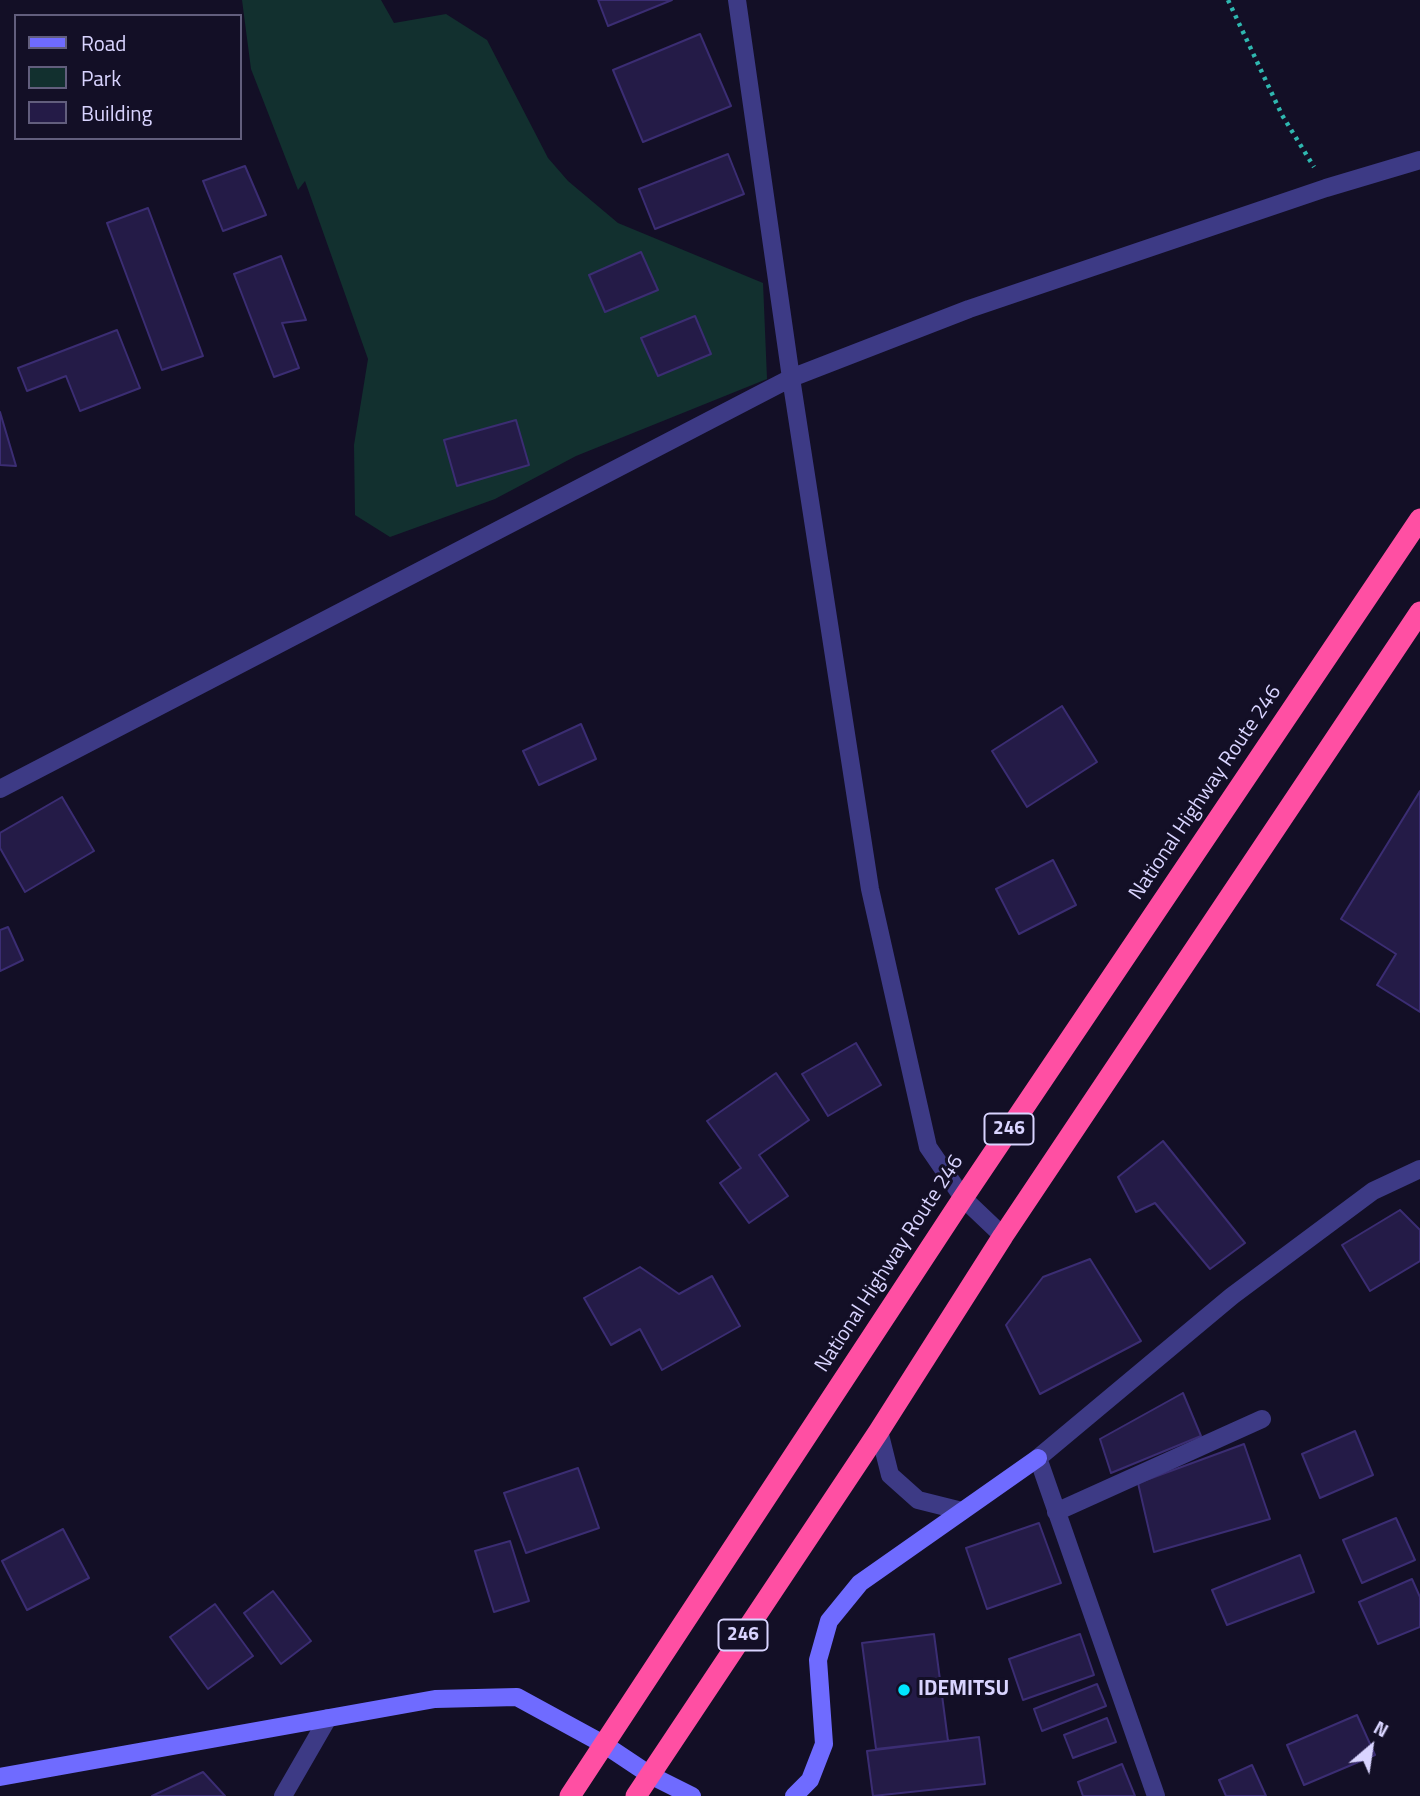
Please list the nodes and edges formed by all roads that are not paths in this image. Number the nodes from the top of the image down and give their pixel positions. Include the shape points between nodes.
1 (737, 0) edge
2 (1420, 160) edge
3 (791, 378) junction
4 (1420, 519) edge
5 (1420, 612) edge
6 (0, 789) edge
7 (1420, 1169) edge
8 (963, 1198) junction
9 (1003, 1236) junction
10 (1262, 1419) dead end
11 (879, 1431) junction
12 (1038, 1458) junction
13 (962, 1511) junction
14 (1056, 1512) junction
15 (328, 1718) junction
16 (605, 1745) junction
17 (650, 1775) junction
18 (0, 1777) edge
19 (283, 1796) edge
20 (570, 1796) edge
21 (636, 1796) edge
22 (692, 1796) edge
23 (794, 1796) edge
24 (1156, 1796) edge

1 - 3 street
2 - 3 street via 969,309
3 - 6 street
3 - 8 street via 870,889 928,1147
4 - 8 highway, National Highway Route 246 / 246
5 - 9 highway, 246
7 - 12 street via 1373,1191 1232,1296
8 - 9 street
8 - 16 highway, National Highway Route 246 / 246
9 - 11 highway, 246
10 - 14 street
11 - 13 street via 890,1475 918,1500
11 - 17 highway, 246
12 - 13 street
12 - 14 street
13 - 23 street via 860,1583 829,1621 818,1660 824,1744 810,1780
14 - 24 street
15 - 16 street via 435,1699 517,1696
15 - 18 street
15 - 19 street
16 - 17 street
16 - 20 highway, National Highway Route 246 / 246
17 - 21 highway, 246
17 - 22 street

